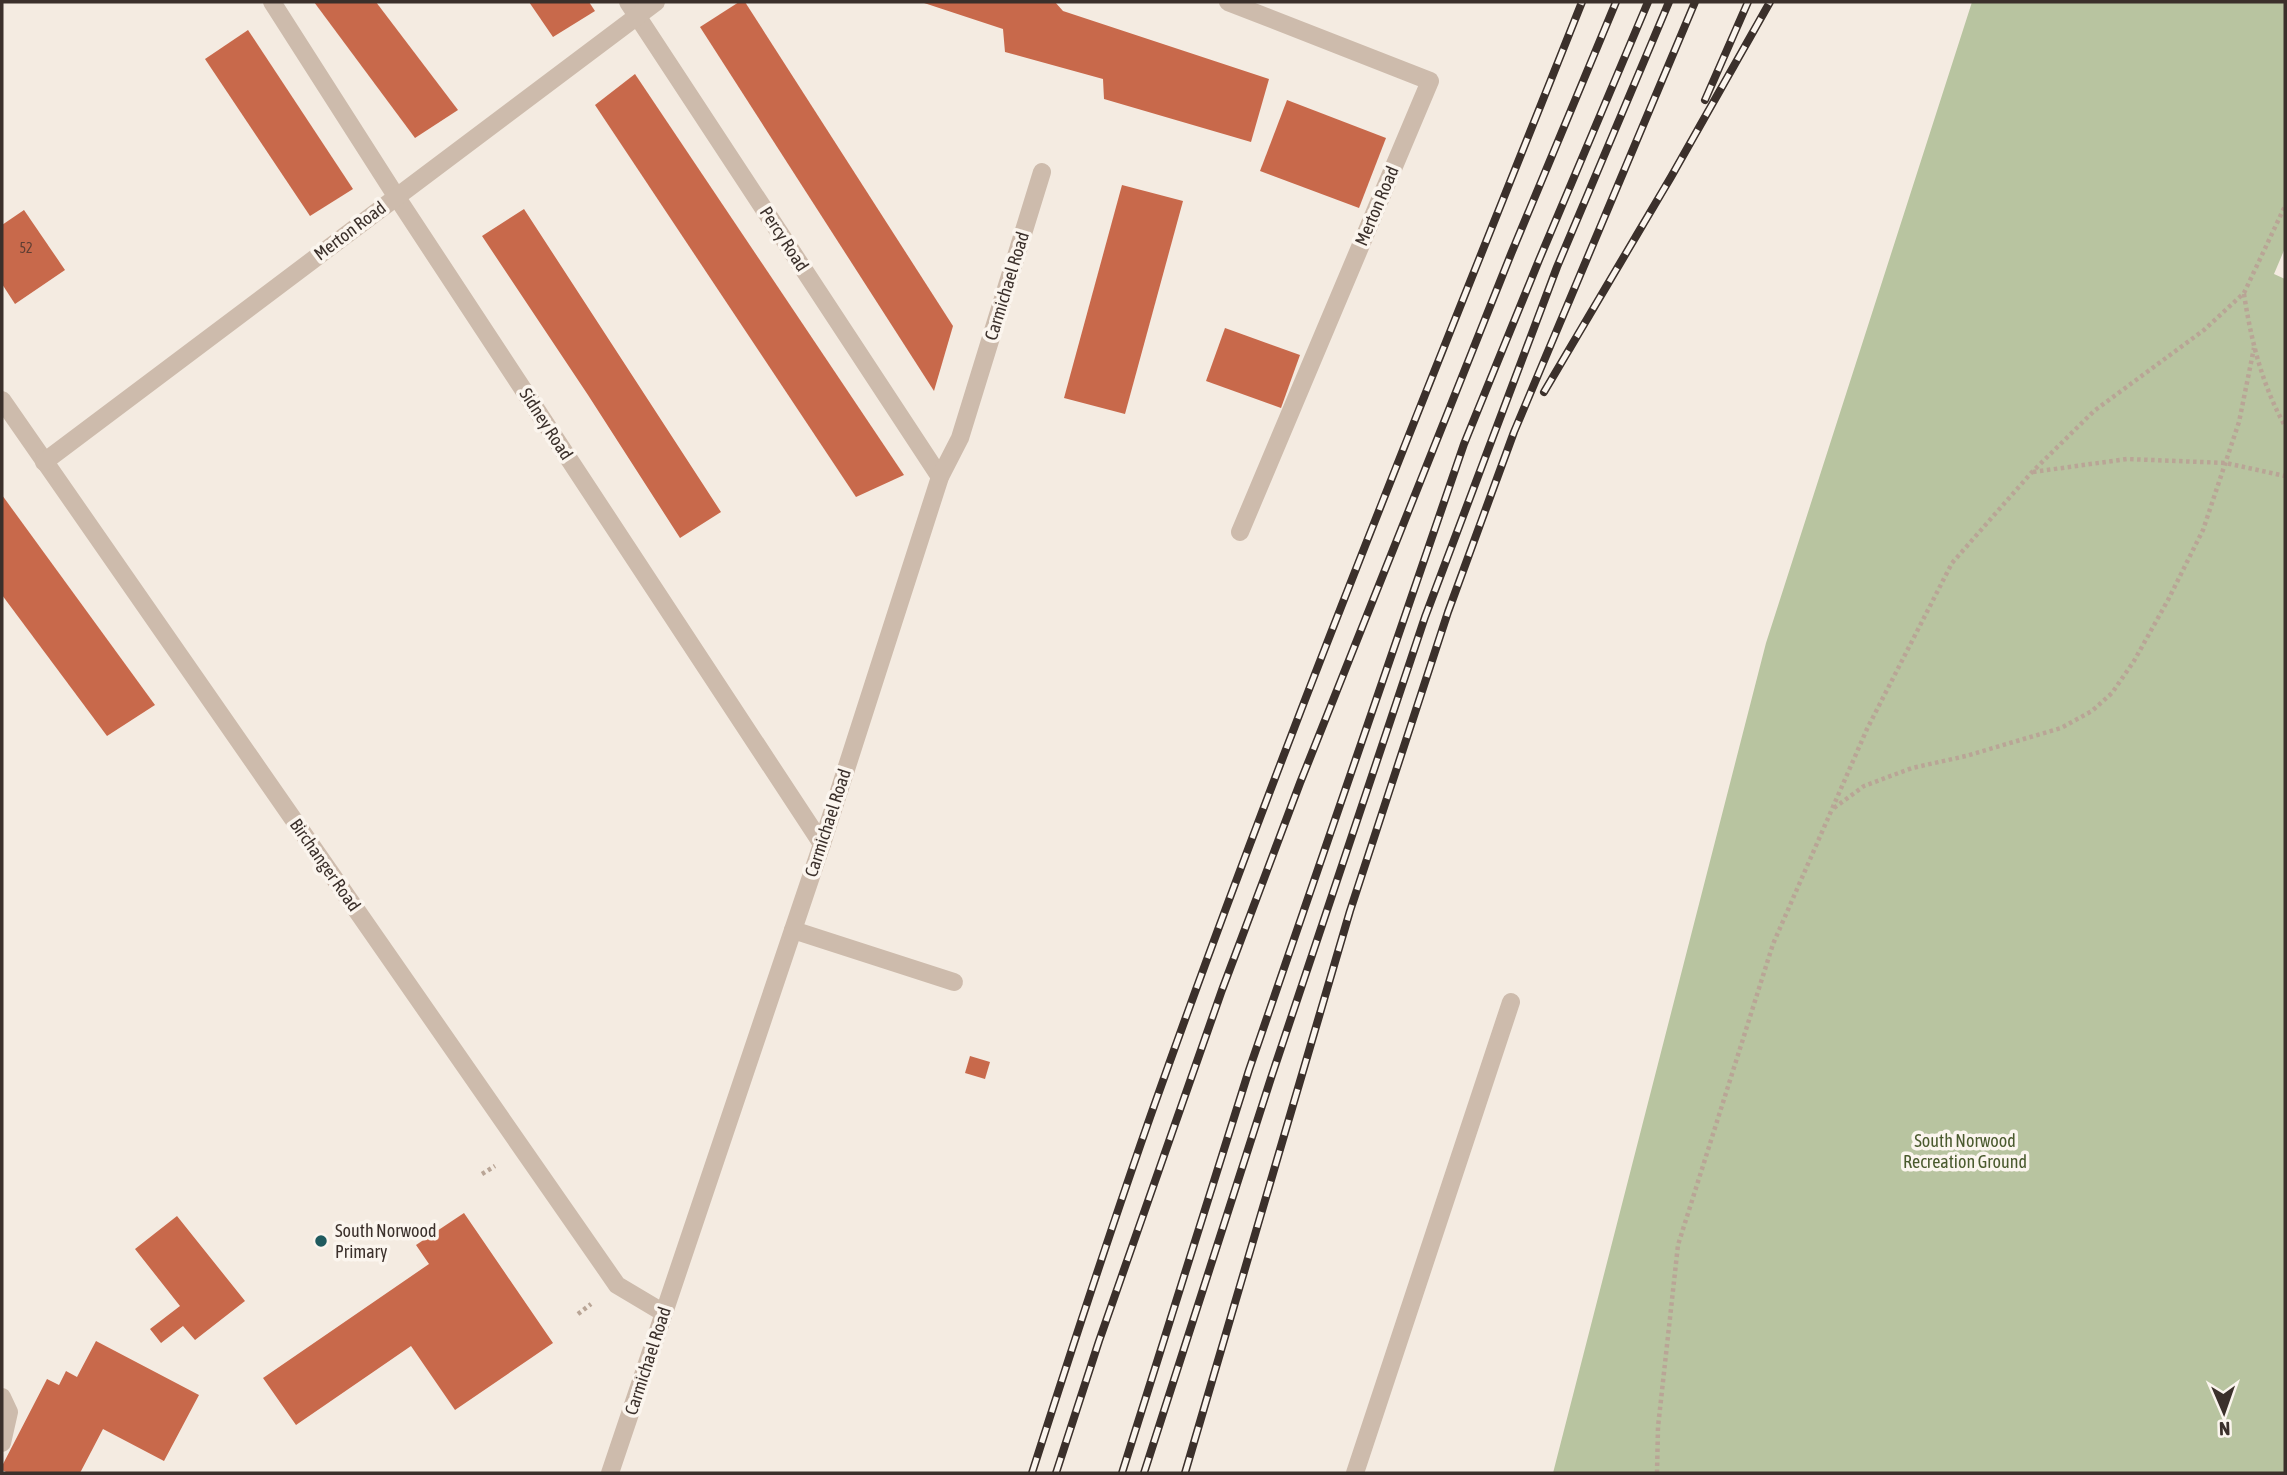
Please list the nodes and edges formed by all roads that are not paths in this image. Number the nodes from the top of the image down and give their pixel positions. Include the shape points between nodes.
1 (272, 2) edge
2 (656, 2) edge
3 (1228, 2) edge
4 (633, 9) edge
5 (1042, 172) dead end
6 (396, 196) junction
7 (2, 400) edge
8 (44, 461) junction
9 (940, 477) junction
10 (1240, 532) dead end
11 (822, 844) junction
12 (793, 930) junction
13 (954, 982) dead end
14 (1511, 1002) dead end
15 (664, 1312) junction
16 (2, 1396) edge
17 (2, 1443) edge
18 (610, 1473) edge
19 (1354, 1473) edge

1 - 6 street, Sidney Road
2 - 4 street, Merton Road
3 - 10 street, Merton Road via 1430,81
4 - 6 street, Merton Road
4 - 9 street, Percy Road
5 - 9 street, Carmichael Road via 960,438
6 - 8 street, Merton Road
6 - 11 street, Sidney Road
7 - 8 street, Birchanger Road
8 - 15 street, Birchanger Road via 617,1284
9 - 11 street, Carmichael Road
11 - 12 street, Carmichael Road
12 - 13 street
12 - 15 street, Carmichael Road
14 - 19 street
15 - 18 street, Carmichael Road
16 - 17 street via 9,1412

